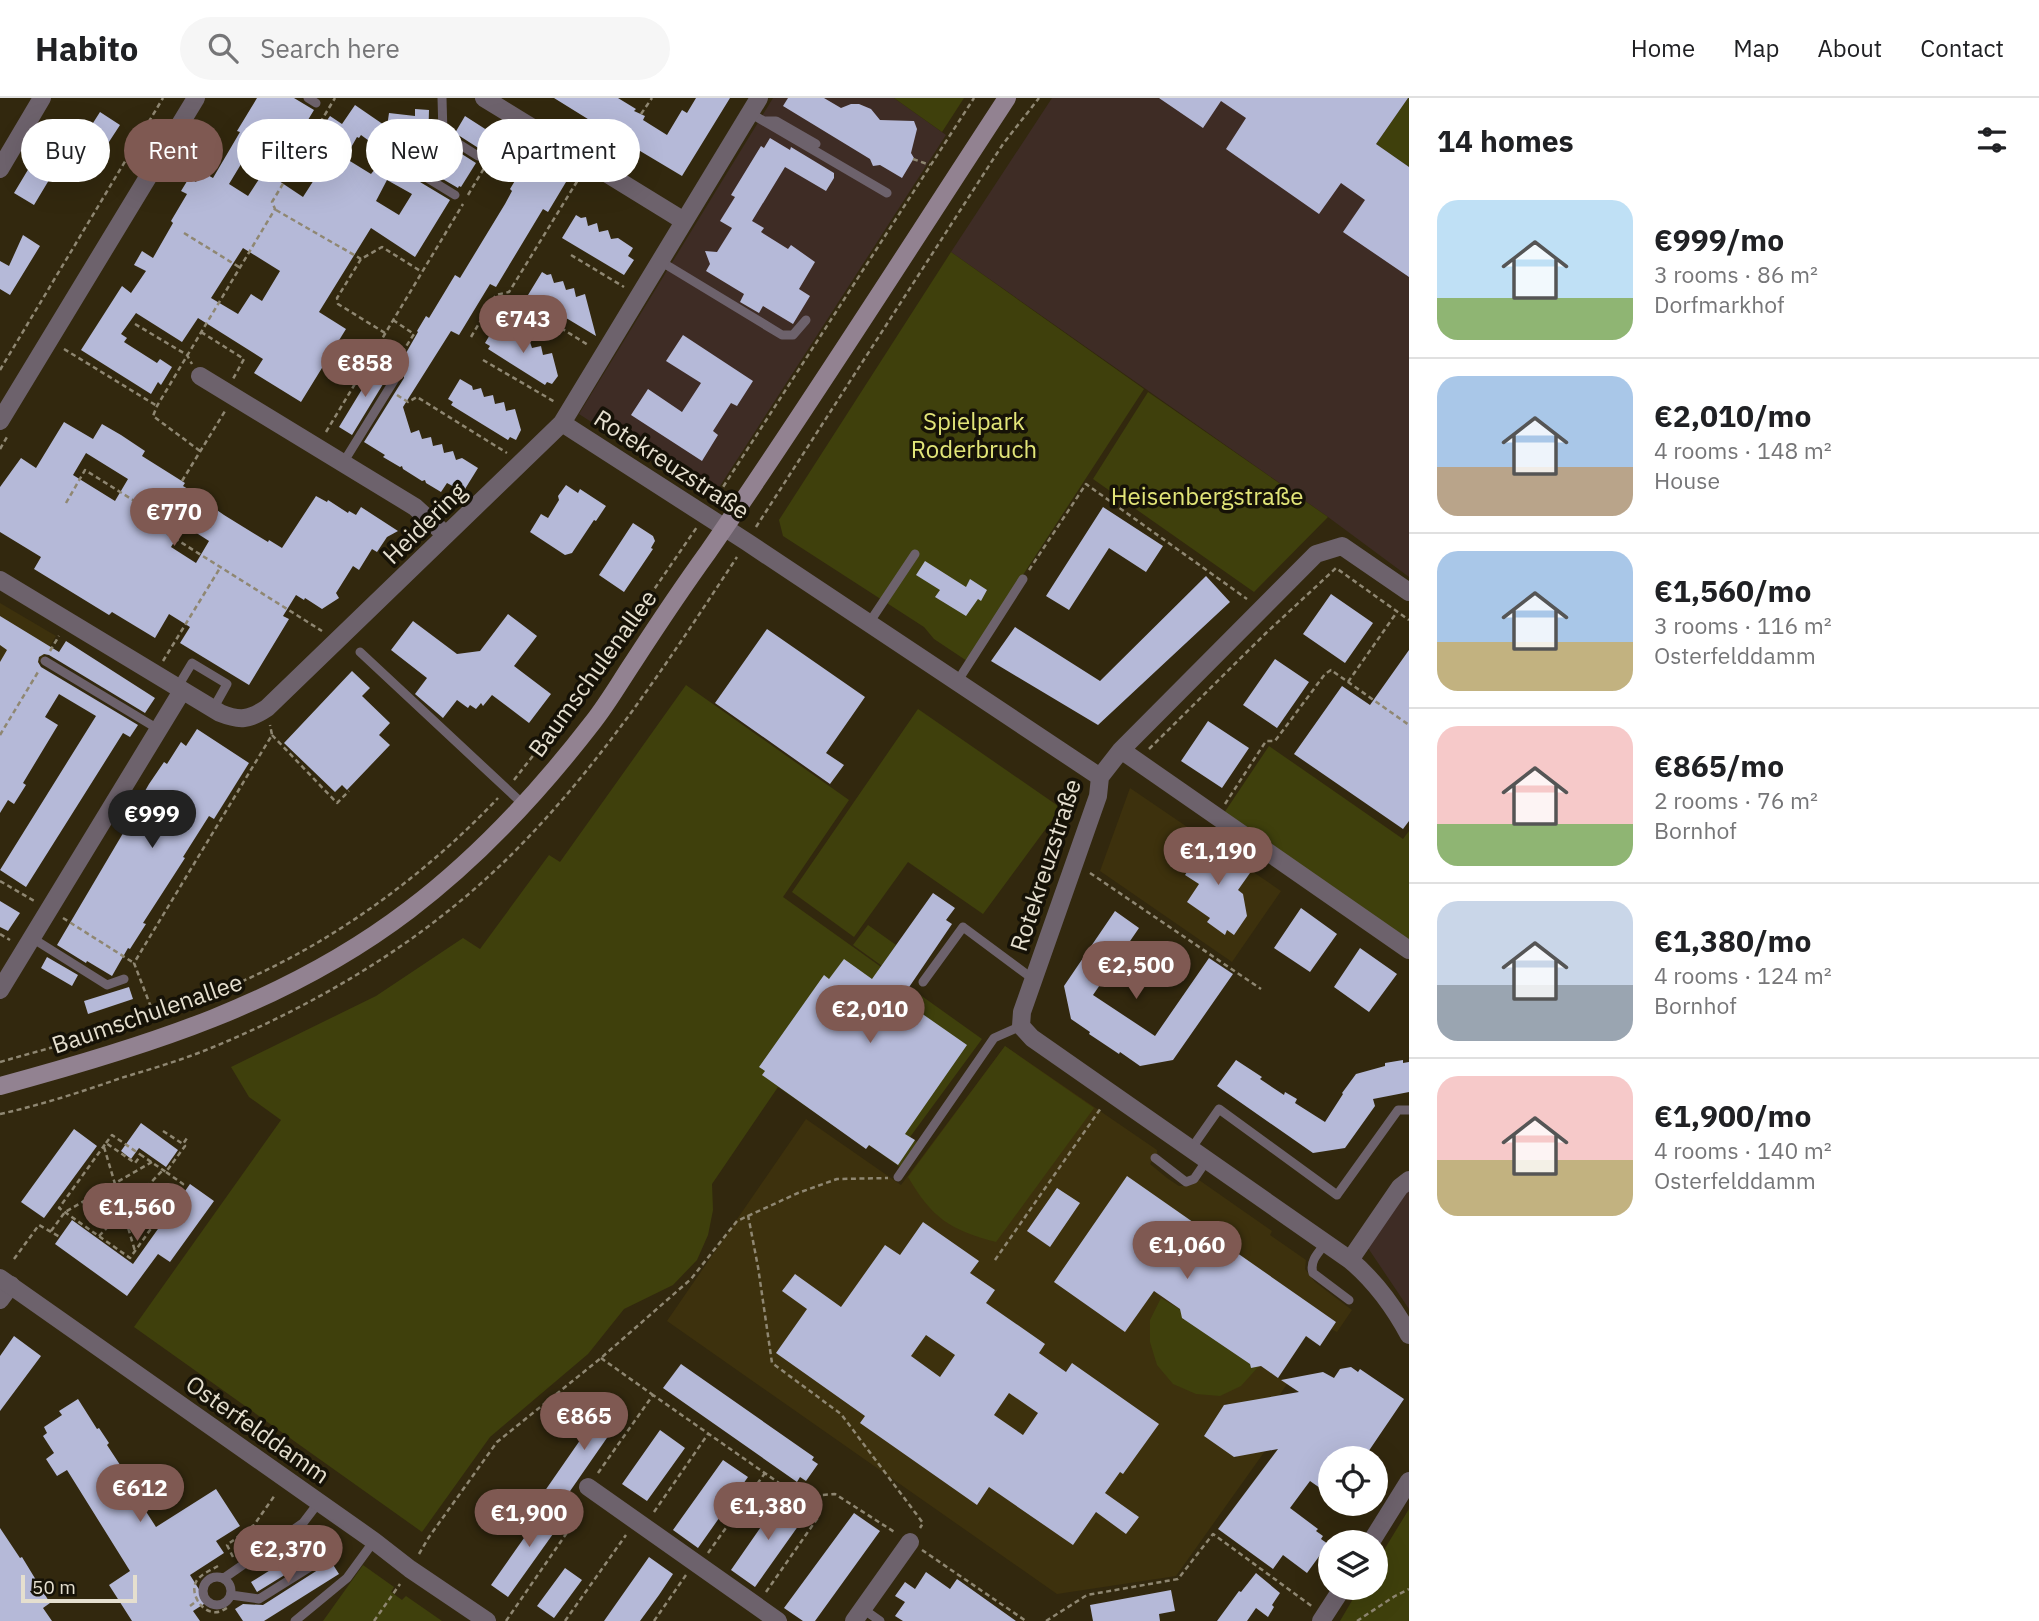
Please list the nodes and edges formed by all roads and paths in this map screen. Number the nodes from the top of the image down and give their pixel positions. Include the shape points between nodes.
1 (163, 98) edge
2 (196, 98) edge
3 (335, 98) edge
4 (442, 98) edge
5 (484, 98) edge
6 (652, 98) edge
7 (974, 98) edge
8 (1007, 98) edge
9 (1039, 98) edge
10 (39, 99) edge
11 (758, 111) edge
12 (641, 114) dead end
13 (515, 117) junction
14 (322, 119) edge
15 (443, 119) edge
16 (518, 119) edge
17 (816, 144) dead end
18 (913, 159) dead end
19 (931, 165) junction
20 (0, 169) edge
21 (284, 182) edge
22 (434, 182) edge
23 (577, 182) edge
24 (621, 182) edge
25 (887, 193) dead end
26 (455, 195) dead end
27 (275, 209) junction
28 (684, 221) junction
29 (184, 233) dead end
30 (571, 255) dead end
31 (360, 260) junction
32 (660, 261) junction
33 (239, 267) junction
34 (422, 272) junction
35 (639, 296) junction
36 (532, 310) dead end
37 (393, 320) junction
38 (806, 320) dead end
39 (135, 324) dead end
40 (201, 332) junction
41 (385, 333) junction
42 (471, 337) dead end
43 (62, 347) dead end
44 (187, 355) junction
45 (603, 355) junction
46 (483, 359) dead end
47 (0, 370) edge
48 (398, 374) joint
49 (200, 376) dead end
50 (388, 390) junction
51 (233, 397) junction
52 (157, 406) junction
53 (566, 417) junction
54 (0, 421) edge
55 (317, 447) junction
56 (200, 451) junction
57 (343, 464) junction
58 (518, 466) junction
59 (182, 481) dead end
60 (66, 503) dead end
61 (165, 509) dead end
62 (705, 515) junction
63 (160, 517) junction
64 (725, 528) junction
65 (446, 535) junction
66 (747, 542) junction
67 (915, 554) dead end
68 (220, 568) junction
69 (1023, 579) joint
70 (0, 580) edge
71 (242, 581) junction
72 (237, 589) dead end
73 (1409, 592) edge
74 (277, 603) junction
75 (273, 609) dead end
76 (1261, 610) junction
77 (1397, 612) junction
78 (1409, 620) edge
79 (68, 622) junction
80 (869, 623) junction
81 (334, 643) junction
82 (360, 652) dead end
83 (45, 661) junction
84 (155, 674) junction
85 (957, 682) junction
86 (1348, 682) junction
87 (180, 690) junction
88 (267, 708) junction
89 (213, 709) junction
90 (1409, 725) edge
91 (159, 729) junction
92 (0, 735) edge
93 (272, 735) junction
94 (1121, 750) junction
95 (1137, 761) junction
96 (1100, 777) junction
97 (507, 788) junction
98 (349, 791) dead end
99 (524, 805) junction
100 (1217, 816) junction
101 (1075, 864) junction
102 (0, 880) edge
103 (49, 909) junction
104 (32, 938) junction
105 (1409, 950) edge
106 (134, 963) junction
107 (124, 979) dead end
108 (1033, 979) junction
109 (923, 982) dead end
110 (1261, 989) dead end
111 (0, 990) edge
112 (154, 1016) junction
113 (1021, 1026) junction
114 (0, 1062) edge
115 (0, 1086) edge
116 (1107, 1100) dead end
117 (1409, 1110) edge
118 (0, 1114) edge
119 (163, 1130) dead end
120 (187, 1138) dead end
121 (183, 1144) junction
122 (105, 1145) junction
123 (1191, 1149) junction
124 (141, 1155) junction
125 (1154, 1158) dead end
126 (1207, 1160) junction
127 (152, 1162) junction
128 (165, 1171) junction
129 (898, 1177) joint
130 (1409, 1180) edge
131 (114, 1184) junction
132 (65, 1212) junction
133 (123, 1212) junction
134 (748, 1215) junction
135 (51, 1231) junction
136 (99, 1236) junction
137 (60, 1237) dead end
138 (1326, 1243) junction
139 (135, 1251) junction
140 (14, 1259) dead end
141 (995, 1260) dead end
142 (1350, 1260) junction
143 (5, 1282) edge
144 (0, 1300) edge
145 (1349, 1300) dead end
146 (1409, 1335) edge
147 (601, 1358) junction
148 (653, 1395) junction
149 (709, 1434) junction
150 (765, 1474) junction
151 (1409, 1481) edge
152 (588, 1487) junction
153 (819, 1495) junction
154 (275, 1496) dead end
155 (319, 1502) junction
156 (640, 1524) junction
157 (1378, 1530) edge
158 (374, 1541) junction
159 (909, 1542) junction
160 (233, 1556) dead end
161 (418, 1556) dead end
162 (318, 1562) dead end
163 (221, 1564) dead end
164 (698, 1564) junction
165 (223, 1578) junction
166 (400, 1583) dead end
167 (1409, 1589) edge
168 (198, 1600) junction
169 (232, 1600) junction
170 (1335, 1600) edge
171 (190, 1606) dead end
172 (756, 1606) junction
173 (859, 1615) edge
174 (1323, 1618) edge
175 (295, 1621) edge
176 (374, 1621) edge
177 (487, 1621) edge
178 (506, 1621) edge
179 (565, 1621) edge
180 (654, 1621) edge
181 (778, 1621) edge
182 (880, 1621) edge
183 (1026, 1621) edge
184 (1046, 1621) edge
185 (1357, 1621) edge

1 - 47 path
2 - 54 street
3 - 14 path
4 - 15 lane
5 - 13 street
6 - 12 path
7 - 19 path
8 - 64 main road, Baumschulenallee
9 - 66 path via 1003,144
10 - 20 street
11 - 17 lane
11 - 25 lane
11 - 28 street, Heidering
13 - 16 street
13 - 34 path
18 - 19 path
19 - 62 path
21 - 27 path via 272,202
22 - 26 lane
23 - 42 path via 509,292 496,295
24 - 28 street
27 - 31 path
27 - 33 path
28 - 32 street, Heidering
29 - 33 path
30 - 35 path
31 - 34 path via 382,247
31 - 41 path via 337,298 338,304
32 - 35 street, Heidering
32 - 38 lane via 782,335 793,335
33 - 40 path
34 - 37 path
35 - 45 street, Heidering
36 - 45 path
37 - 41 path
37 - 48 path via 414,334 394,366
39 - 44 path
40 - 44 path
40 - 51 path via 244,359 231,382
41 - 55 path
43 - 52 path
44 - 52 path
45 - 53 street, Heidering
46 - 53 path
48 - 50 lane
49 - 51 street
50 - 57 lane
50 - 58 path via 408,402 417,397 505,451
51 - 55 street
51 - 56 path
52 - 56 path via 153,416
53 - 58 street, Heidering
53 - 62 street, Rotekreuzstraße
55 - 57 street
56 - 59 path
57 - 65 street via 415,507
58 - 65 street, Heidering
60 - 63 path via 85,470
61 - 63 path
62 - 64 street, Rotekreuzstraße
62 - 97 path via 589,684
63 - 68 path via 155,526
64 - 66 street, Rotekreuzstraße
64 - 99 main road, Baumschulenallee via 595,720
65 - 81 street, Heidering
66 - 80 street, Rotekreuzstraße
66 - 118 path via 674,654 560,803 514,852 415,936 305,1004 212,1047
67 - 80 lane
68 - 71 path
68 - 84 path
69 - 76 path via 1086,484
69 - 85 lane
70 - 79 street, Heidering
71 - 72 path
71 - 74 path
73 - 76 street via 1342,546 1316,554
74 - 75 path
74 - 81 path
76 - 94 street
77 - 78 path
77 - 86 path
77 - 95 path via 1336,568
79 - 83 path
79 - 84 street, Heidering
80 - 85 street, Rotekreuzstraße
81 - 88 street, Heidering
82 - 97 lane
83 - 91 lane
83 - 92 path
84 - 87 street, Heidering
85 - 96 street, Rotekreuzstraße
86 - 90 path
86 - 100 path via 1331,670 1325,674 1275,741 1266,741
87 - 89 street, Heidering
87 - 89 lane via 192,663 228,684
87 - 91 street
88 - 89 street, Heidering via 244,719
88 - 93 path
91 - 103 street
93 - 98 path via 337,803
93 - 106 path
94 - 95 street
94 - 96 street
95 - 100 street
96 - 101 street, Rotekreuzstraße
97 - 99 lane
97 - 112 path via 418,872 347,924 256,975
99 - 115 main road, Baumschulenallee via 406,913 272,994 154,1042
100 - 105 street
101 - 108 street, Rotekreuzstraße
101 - 110 path
102 - 103 path
103 - 104 street
103 - 106 path
104 - 107 lane via 107,985
104 - 111 street
106 - 112 path
108 - 109 lane via 963,927
108 - 113 street, Rotekreuzstraße
112 - 114 path
113 - 123 street
113 - 129 lane via 994,1038
116 - 141 path
117 - 123 lane via 1398,1110 1338,1195 1219,1109
119 - 121 path
120 - 121 path
121 - 128 path
122 - 124 path via 135,1163
122 - 124 path via 112,1135
122 - 131 path
122 - 132 path via 59,1208
123 - 126 street
124 - 127 path
125 - 126 lane via 1186,1182 1194,1179
126 - 138 street
127 - 128 path
127 - 131 path
128 - 133 path
128 - 139 path via 183,1184
129 - 134 path via 837,1179
130 - 142 street
131 - 132 path
131 - 133 path
132 - 135 path
132 - 136 path
133 - 136 path
133 - 139 path
134 - 147 path via 737,1221 691,1279
134 - 159 path via 772,1363 841,1415 923,1523
135 - 137 path
135 - 140 path via 38,1225
136 - 139 path via 130,1258
138 - 142 street
138 - 145 lane via 1312,1262 1313,1273
142 - 146 street via 1388,1300
143 - 144 street
143 - 155 street, Osterfelddamm
147 - 148 path
147 - 161 path via 497,1442
148 - 149 path
148 - 152 path
149 - 150 path
149 - 156 path
150 - 153 path via 799,1497
150 - 164 path
151 - 157 street
152 - 156 street
152 - 178 path via 575,1521
153 - 159 path via 835,1494
153 - 172 path via 819,1516
154 - 160 path via 254,1525 227,1545
155 - 158 street, Osterfelddamm
155 - 165 lane via 303,1523
156 - 164 street
156 - 179 path
158 - 175 lane via 346,1578
158 - 177 street, Osterfelddamm
159 - 173 street
159 - 183 path
162 - 169 lane via 260,1599
163 - 168 path via 198,1578 194,1588
164 - 172 street
164 - 180 path
165 - 169 lane via 232,1588
165 - 169 lane via 210,1578 204,1596 214,1605
166 - 176 path
167 - 185 path
168 - 169 path via 213,1612 222,1611
168 - 171 path
170 - 174 street
172 - 181 street
173 - 182 lane
174 - 184 path via 1213,1534 1178,1579 1087,1595

